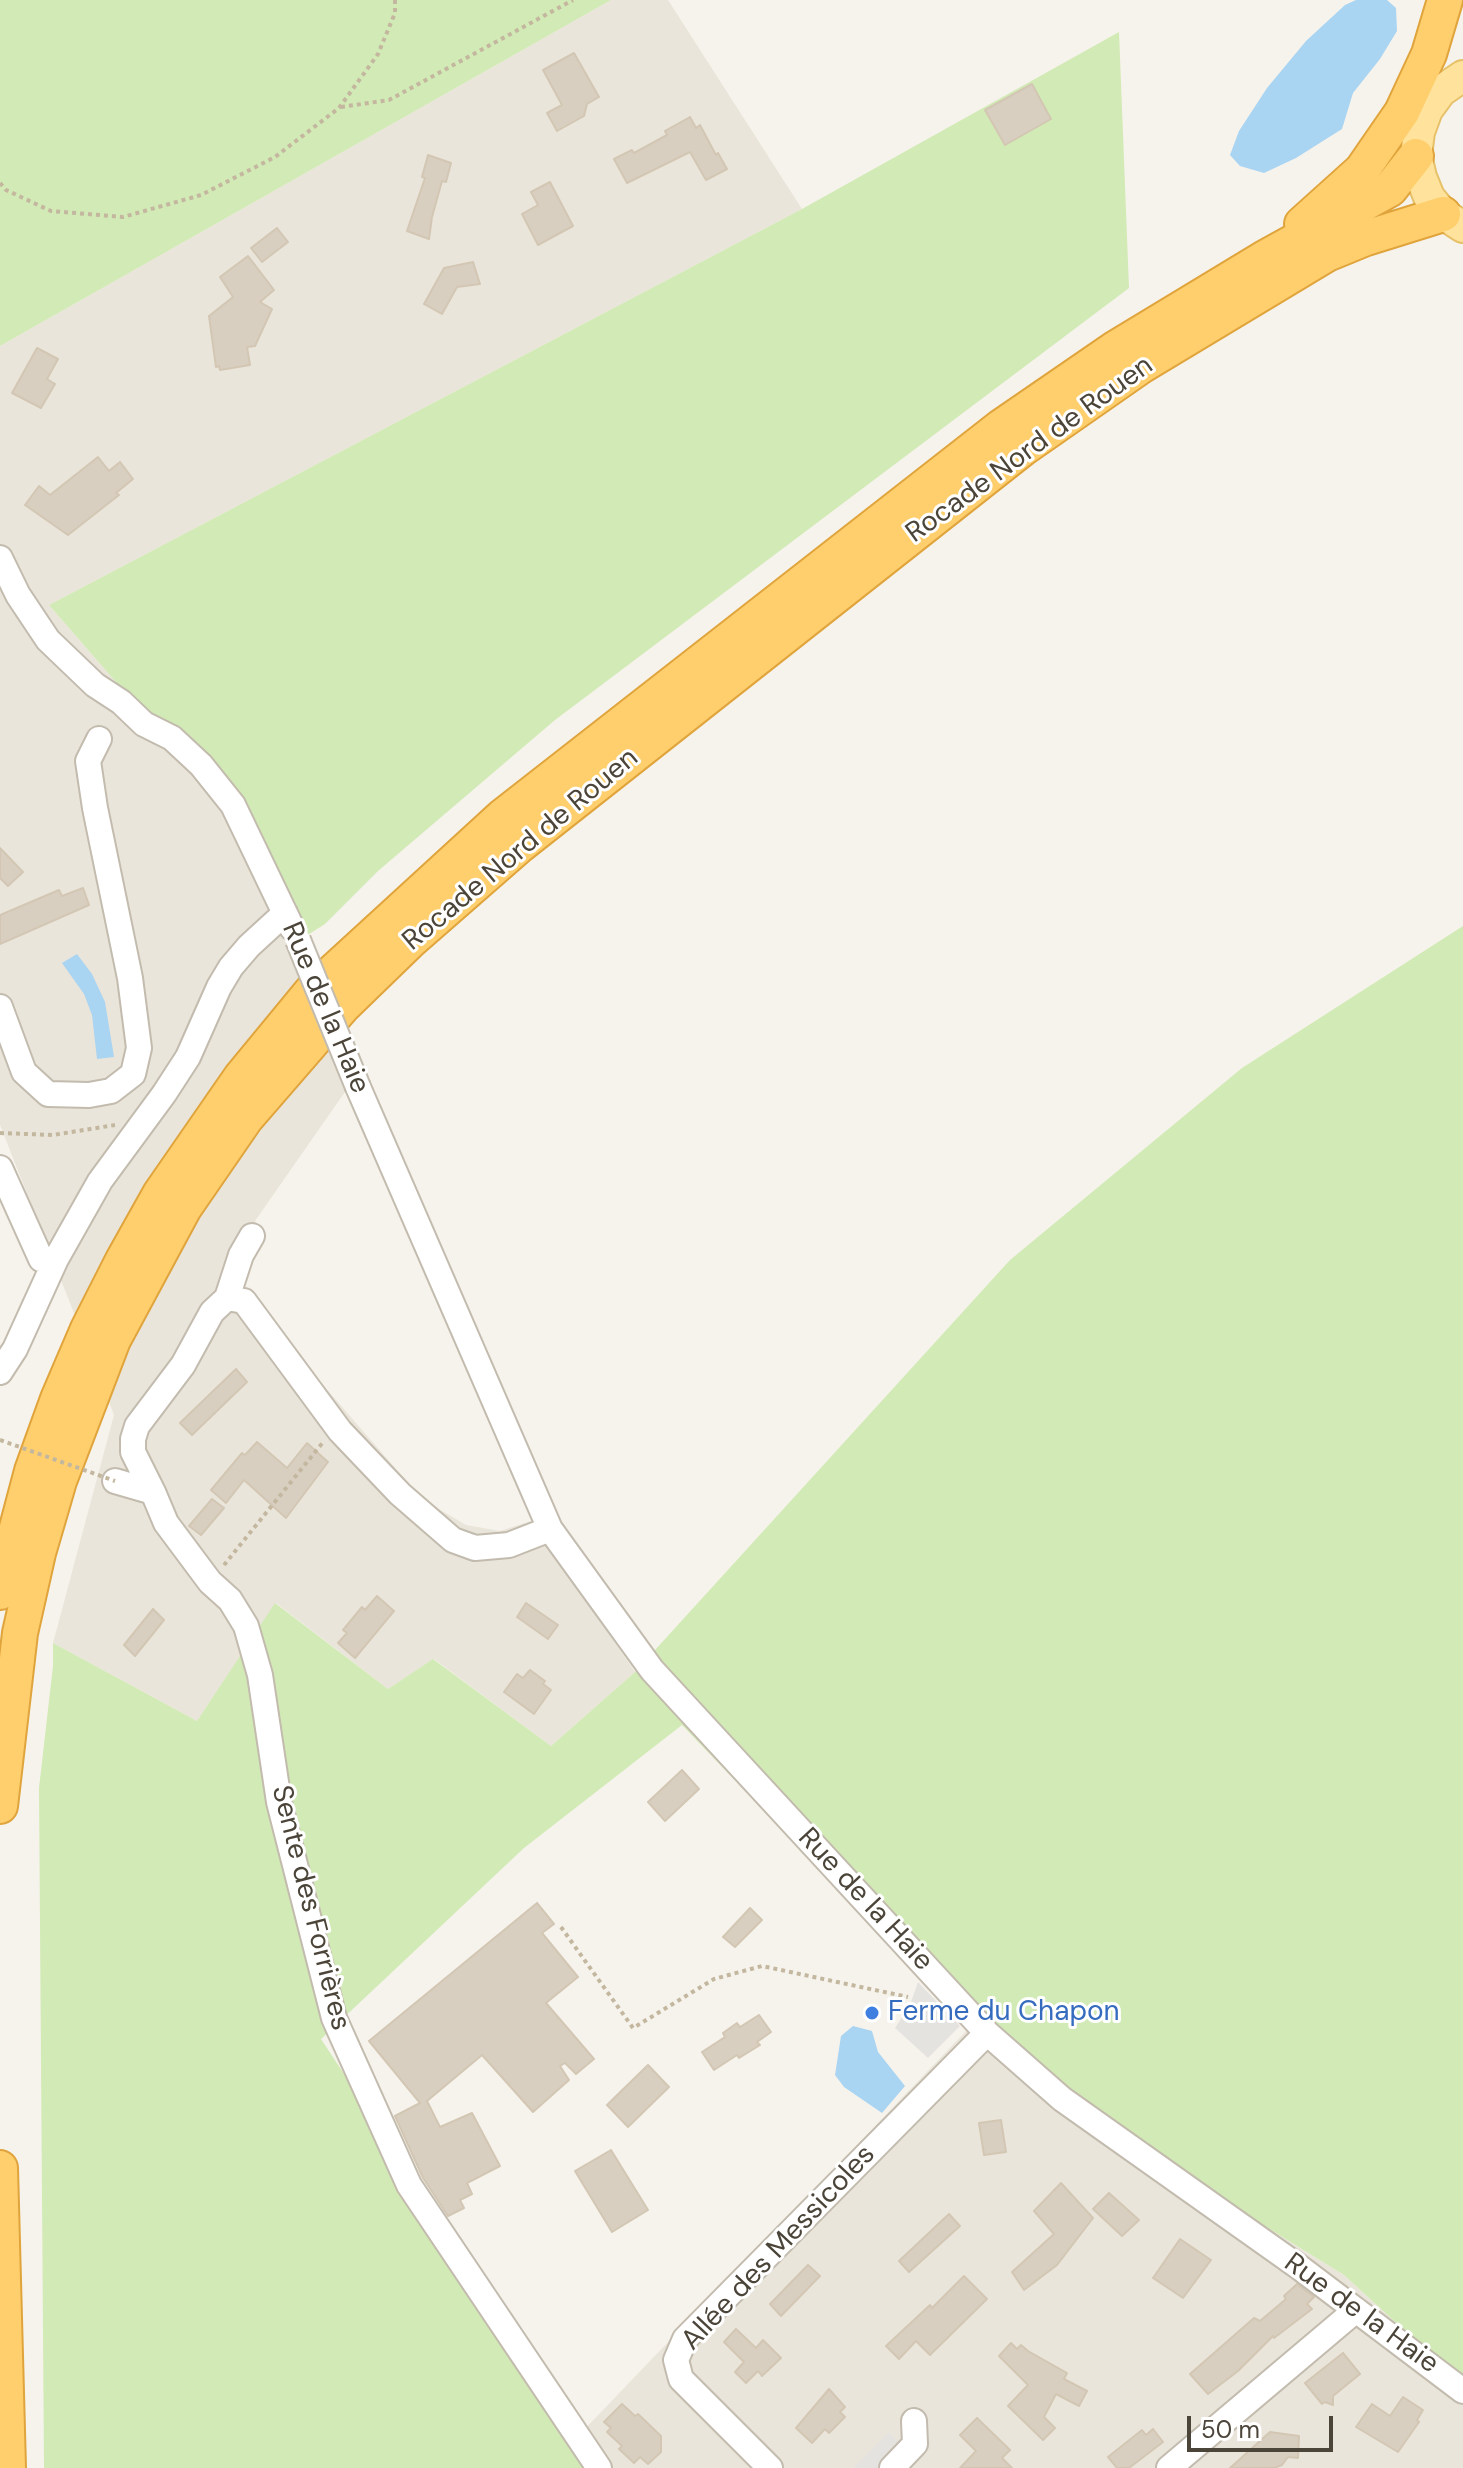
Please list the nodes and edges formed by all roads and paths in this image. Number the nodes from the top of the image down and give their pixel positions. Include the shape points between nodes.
1 (395, 0) edge
2 (573, 0) edge
3 (1445, 0) edge
4 (1462, 68) edge
5 (339, 108) junction
6 (1416, 156) junction
7 (0, 183) edge
8 (1453, 221) edge
9 (1263, 259) junction
10 (0, 558) edge
11 (99, 739) dead end
12 (285, 913) junction
13 (0, 1007) edge
14 (116, 1125) dead end
15 (0, 1133) edge
16 (0, 1168) edge
17 (252, 1236) dead end
18 (56, 1259) junction
19 (227, 1298) junction
20 (0, 1372) edge
21 (340, 1431) junction
22 (0, 1440) edge
23 (115, 1481) joint
24 (153, 1492) junction
25 (550, 1529) junction
26 (210, 1582) junction
27 (0, 1592) edge
28 (0, 1806) edge
29 (561, 1927) dead end
30 (908, 1997) dead end
31 (987, 2033) junction
32 (0, 2168) edge
33 (1356, 2310) junction
34 (1463, 2391) edge
35 (914, 2421) dead end
36 (8, 2468) edge
37 (599, 2468) edge
38 (770, 2468) edge
39 (892, 2468) edge
40 (1169, 2468) edge

1 - 5 path via 378,54
2 - 5 path via 389,100
3 - 9 highway via 1429,54 1402,112 1362,170
4 - 6 main road via 1427,110
5 - 7 path via 275,157 201,195 123,217 51,211
6 - 8 main road via 1429,197
6 - 9 highway, Rocade Nord de Rouen via 1390,189
8 - 28 highway, Rocade Nord de Rouen via 1366,238 1327,254 1141,366 1022,449 520,845 343,1006 246,1118 184,1208 113,1340 59,1481 38,1553 20,1633
9 - 27 highway, Rocade Nord de Rouen via 1116,348 1001,427 502,817 311,992 241,1077 160,1194 123,1260 53,1413
10 - 12 street, Rue de la Haie via 18,595 57,650 201,765 233,805
11 - 13 street via 88,761 130,978 139,1048 133,1074 111,1091 48,1094 24,1072
12 - 18 street via 231,967 188,1057 100,1181
12 - 25 street, Rue de la Haie, bridge
14 - 15 path via 53,1135
16 - 18 street via 41,1259
17 - 19 street
18 - 20 street
19 - 21 street via 244,1301
19 - 24 street via 212,1312 183,1365 137,1426 133,1452
21 - 25 street via 453,1540 475,1548 509,1545
21 - 26 path via 321,1443
22 - 23 path, bridge
23 - 24 street
24 - 26 street, Sente des Forrières via 166,1523
25 - 31 street, Rue de la Haie via 652,1670
26 - 37 street, Sente des Forrières via 230,1600 253,1650 279,1802 334,2018 409,2185
29 - 30 path via 633,2028 714,1979 762,1966
31 - 33 street, Rue de la Haie via 1062,2099
31 - 38 street, Allée des Messicoles via 685,2339 676,2360 681,2379
32 - 36 highway
33 - 34 street, Rue de la Haie
33 - 40 street
35 - 39 street via 915,2444

